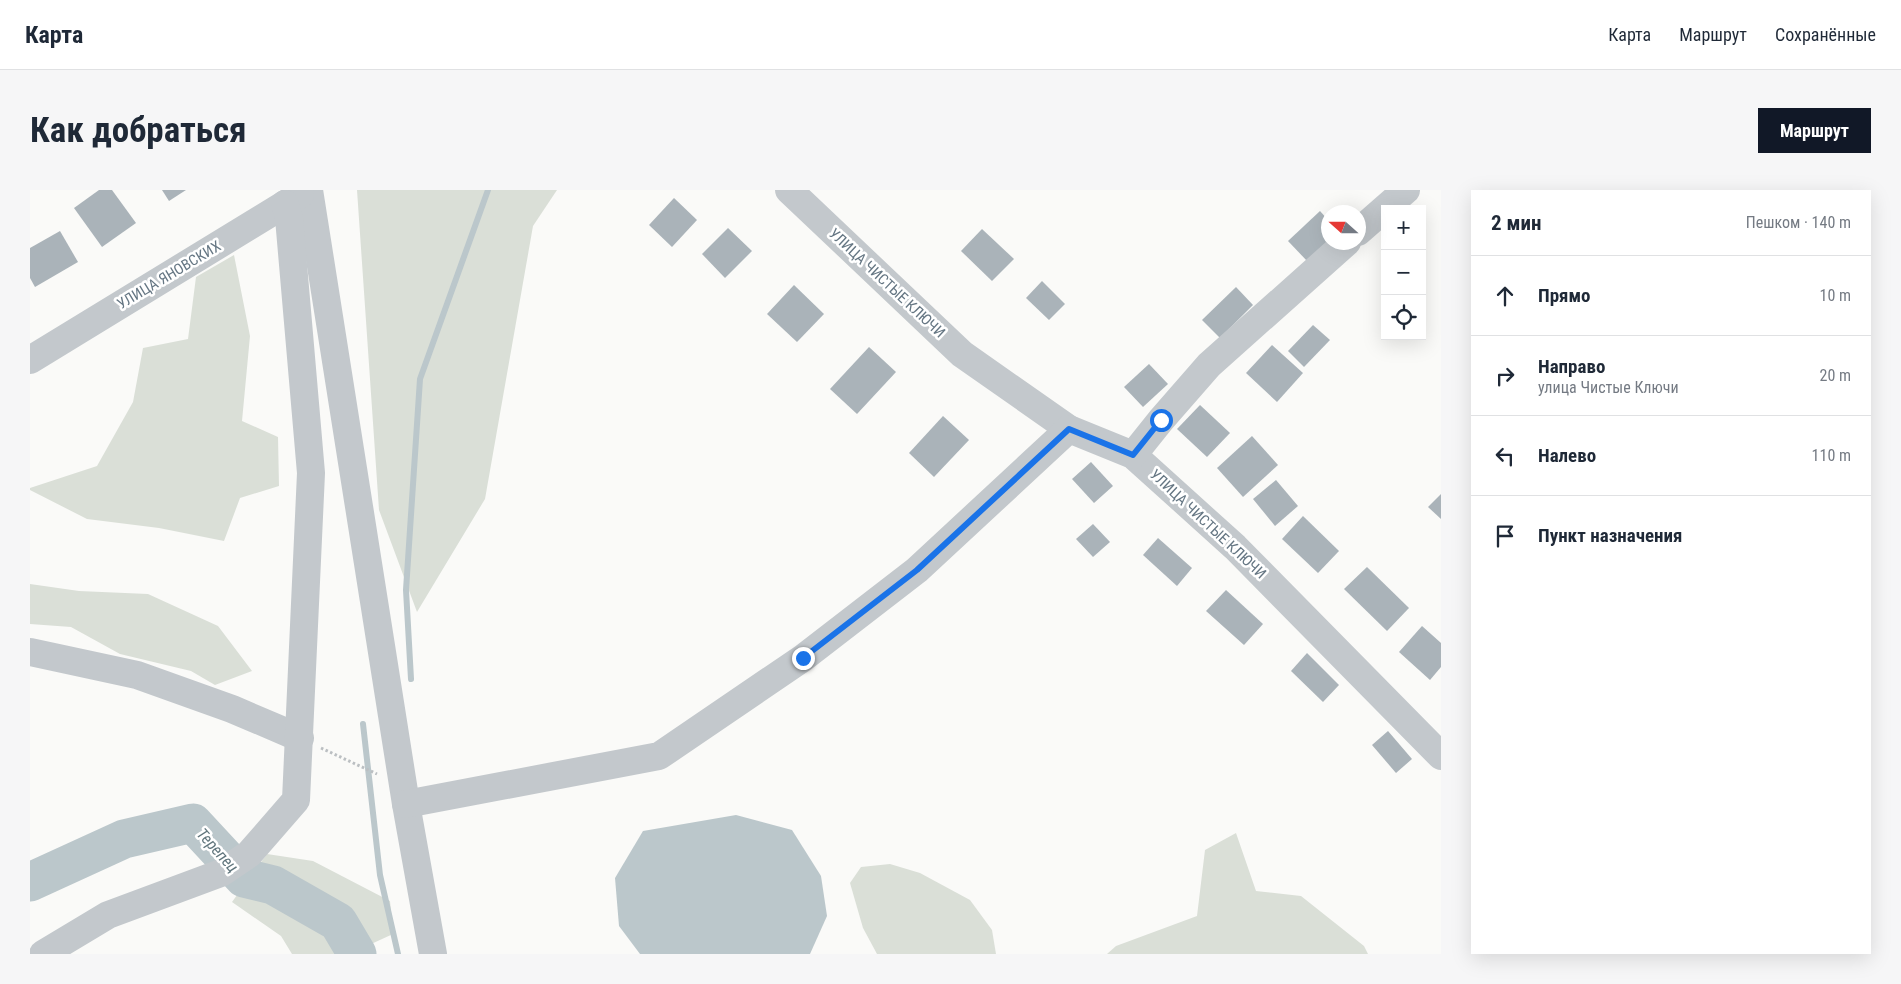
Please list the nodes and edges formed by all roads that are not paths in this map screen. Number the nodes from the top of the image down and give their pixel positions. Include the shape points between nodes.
1 (309, 190) edge
2 (789, 190) edge
3 (1406, 190) edge
4 (285, 204) junction
5 (1366, 225) edge
6 (1338, 250) edge
7 (30, 360) edge
8 (1069, 429) junction
9 (1133, 455) junction
10 (30, 652) edge
11 (300, 738) junction
12 (1441, 756) edge
13 (405, 794) junction
14 (43, 954) edge
15 (434, 954) edge

1 - 4 street, УЛИЦА ЯНОВСКИХ
1 - 13 street
2 - 8 street, УЛИЦА ЧИСТЫЕ КЛЮЧИ via 962,354
3 - 5 street
4 - 7 street, УЛИЦА ЯНОВСКИХ
4 - 11 street via 289,218 311,473
6 - 9 street via 1209,365
8 - 9 street, УЛИЦА ЧИСТЫЕ КЛЮЧИ
8 - 13 street via 917,570 803,658 659,756
9 - 12 street, УЛИЦА ЧИСТЫЕ КЛЮЧИ via 1235,547
10 - 11 street via 137,675 232,709
11 - 14 street via 296,800 249,854 221,873 108,915
13 - 15 street

